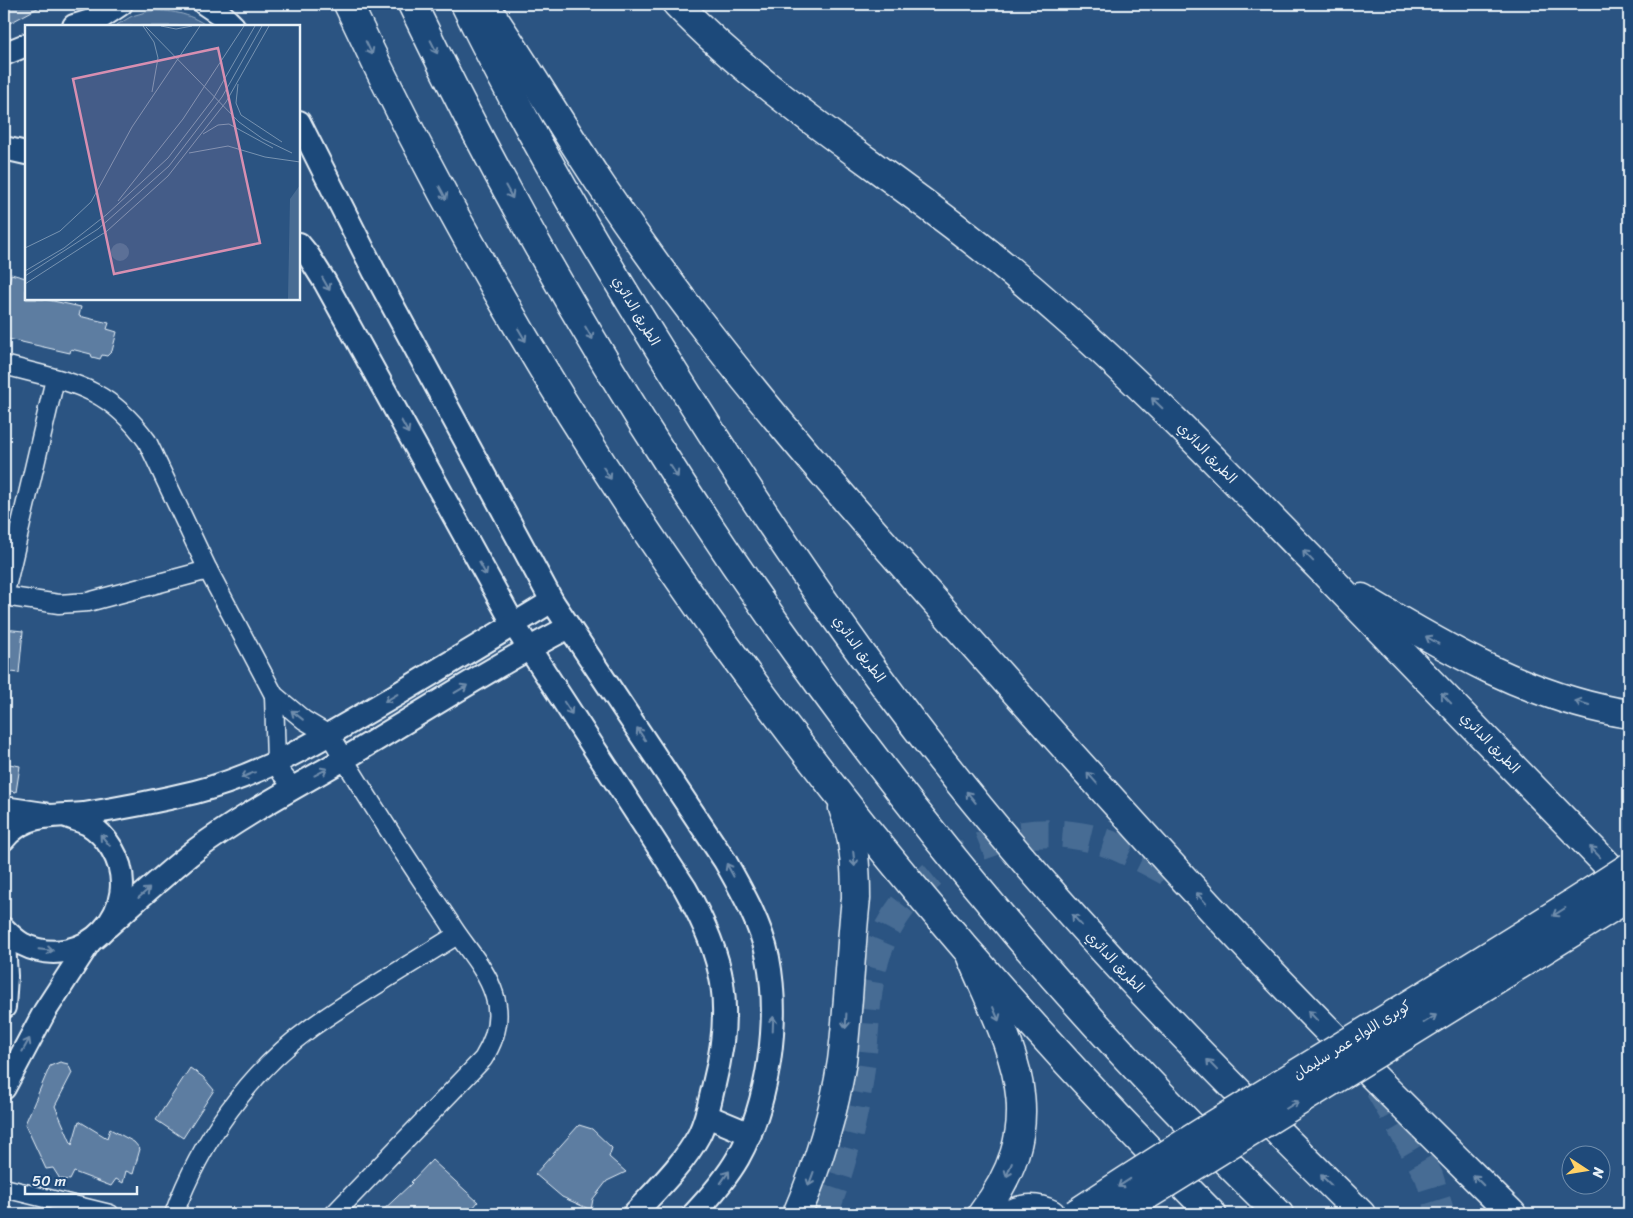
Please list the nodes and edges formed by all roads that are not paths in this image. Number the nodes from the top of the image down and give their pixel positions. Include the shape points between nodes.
1 (205, 4) edge
2 (224, 4) edge
3 (348, 4) edge
4 (412, 4) edge
5 (465, 4) edge
6 (484, 4) edge
7 (677, 4) edge
8 (107, 12) edge
9 (76, 25) edge
10 (232, 25) edge
11 (233, 25) edge
12 (25, 44) edge
13 (4, 54) edge
14 (300, 124) edge
15 (4, 148) edge
16 (25, 153) edge
17 (300, 245) edge
18 (4, 365) edge
19 (55, 378) junction
20 (208, 570) junction
21 (1329, 578) junction
22 (4, 596) edge
23 (552, 601) junction
24 (514, 624) junction
25 (568, 627) junction
26 (529, 648) junction
27 (274, 695) junction
28 (1629, 714) edge
29 (329, 735) junction
30 (344, 759) junction
31 (276, 762) junction
32 (293, 787) junction
33 (839, 795) junction
34 (4, 808) edge
35 (58, 816) junction
36 (4, 839) edge
37 (1629, 867) edge
38 (1629, 887) edge
39 (1629, 897) edge
40 (108, 926) junction
41 (4, 929) edge
42 (457, 935) junction
43 (89, 942) junction
44 (4, 943) edge
45 (969, 953) junction
46 (4, 1007) edge
47 (4, 1088) edge
48 (707, 1116) junction
49 (750, 1134) junction
50 (4, 1188) edge
51 (110, 1214) edge
52 (174, 1214) edge
53 (334, 1214) edge
54 (634, 1214) edge
55 (694, 1214) edge
56 (797, 1214) edge
57 (982, 1214) edge
58 (1011, 1214) edge
59 (1051, 1214) edge
60 (1075, 1214) edge
61 (1117, 1214) edge
62 (1212, 1214) edge
63 (1279, 1214) edge
64 (1361, 1214) edge
65 (1512, 1214) edge

1 - 10 street
2 - 11 street
3 -> 33 main road via 433,175 562,402 696,605
4 -> 63 main road via 489,156 580,317 687,492 774,621 890,778 1012,930 1120,1051
64 -> 5 main road, الطريق الدائري via 1236,1090 1067,909 970,795 888,690 746,486 646,328 548,162
65 -> 6 main road via 1226,925 783,427 706,332 634,233
21 -> 7 main road, الطريق الدائري via 1177,422 1062,314 932,209 782,98
8 - 9 street
12 - 13 street
14 - 23 street via 374,271
15 - 16 street
17 -> 24 street via 325,282
18 - 19 street
19 - 20 street via 89,389 106,399 122,410 147,440
19 - 22 street
20 - 22 street via 88,602 59,604
20 - 27 street
28 -> 21 main road via 1564,698 1476,664
38 -> 21 main road, الطريق الدائري
23 - 24 street
23 - 25 street
24 - 26 street
24 -> 29 street
25 - 26 street
49 -> 25 street via 769,1061 773,1026 768,957 759,931 726,861
30 -> 26 street
26 -> 48 street via 685,888 705,926 721,970 725,1027
29 -> 27 street via 304,720
27 - 31 street
29 - 30 street
29 - 31 street
32 -> 30 street
30 - 42 street
31 - 32 street
31 -> 35 street via 207,789 124,808
40 -> 32 street via 198,848
33 - 45 main road
33 -> 56 main road via 851,835 856,877 846,1028 828,1127
34 - 35 street
35 - 36 street via 27,821
40 -> 35 street via 119,905 122,882 118,859 106,839 88,824
37 -> 60 main road, كوبرى اللواء عمر سليمان, bridge
61 -> 39 main road, كوبرى اللواء عمر سليمان, bridge
40 - 43 street
41 -> 43 street via 21,943 43,951 67,951
42 - 52 street via 335,1012 283,1051 228,1112 204,1149
42 - 53 street via 490,983 494,995 497,1022 490,1048 474,1069
47 -> 43 street via 45,1011
44 - 46 street
45 -> 57 main road via 1010,1046 1021,1100 1019,1138 1014,1156 1000,1190
45 - 62 main road via 1117,1116
48 - 49 street
48 - 54 street via 686,1154
55 -> 49 street via 720,1185
50 - 51 street
58 - 59 main road via 1036,1209

